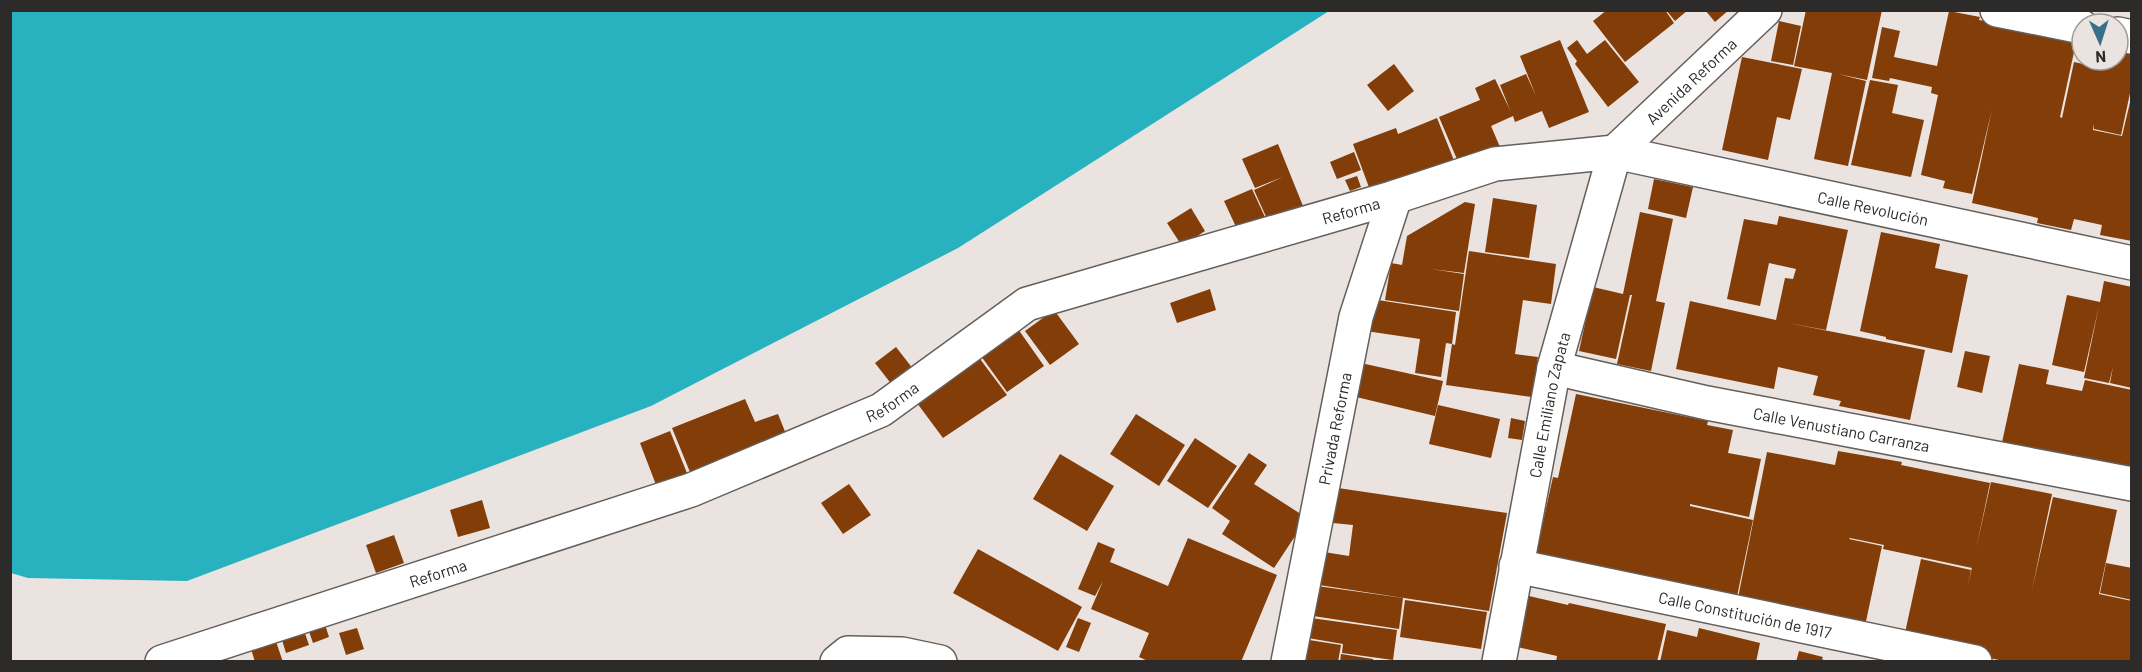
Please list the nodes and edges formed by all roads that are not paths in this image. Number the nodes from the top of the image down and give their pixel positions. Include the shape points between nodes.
1 (1765, 10) edge
2 (1996, 10) edge
3 (2070, 25) edge
4 (1615, 152) junction
5 (1395, 197) junction
6 (2132, 263) edge
7 (1554, 368) junction
8 (2132, 484) edge
9 (1516, 566) junction
10 (162, 662) edge
11 (837, 662) edge
12 (940, 662) edge
13 (1288, 662) edge
14 (1499, 662) edge
15 (1975, 662) edge

1 - 4 street, Avenida Reforma
2 - 3 street
4 - 5 street, Reforma via 1495,164
4 - 6 street, Calle Revolución
4 - 7 street, Calle Emiliano Zapata
5 - 10 street, Reforma via 1027,304 881,410 691,490
5 - 13 street, Privada Reforma via 1356,317
7 - 8 street, Calle Venustiano Carranza via 1707,403
7 - 9 street, Calle Emiliano Zapata
9 - 14 street, Calle Emiliano Zapata
9 - 15 street, Calle Constitución de 1917
11 - 12 street via 848,652 902,654

